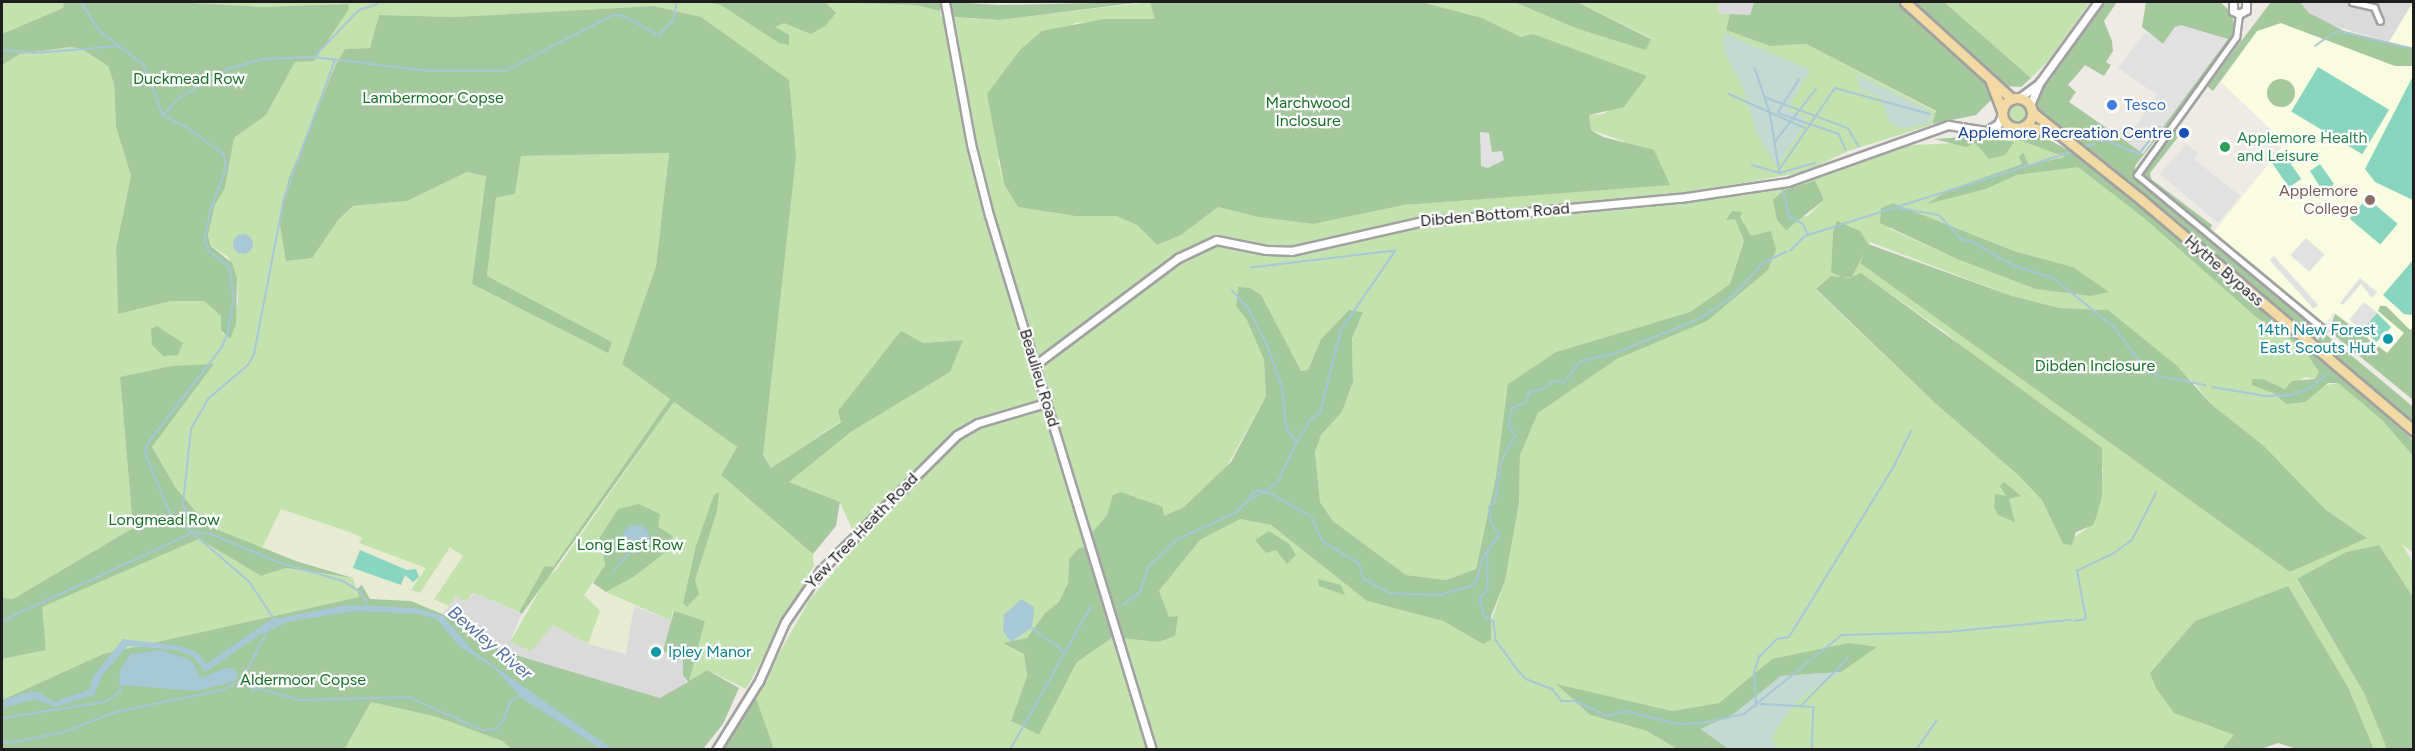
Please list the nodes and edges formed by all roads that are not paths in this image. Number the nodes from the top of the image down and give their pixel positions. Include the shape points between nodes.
1 (945, 2) edge
2 (1905, 2) edge
3 (2098, 2) edge
4 (2232, 2) edge
5 (2247, 2) edge
6 (2352, 2) edge
7 (2239, 14) junction
8 (2380, 21) dead end
9 (1990, 80) junction
10 (2040, 82) junction
11 (2016, 98) junction
12 (2031, 109) junction
13 (2002, 113) junction
14 (2021, 127) junction
15 (1988, 130) junction
16 (2060, 135) junction
17 (2323, 329) dead end
18 (1035, 365) junction
19 (1046, 403) junction
20 (2414, 431) edge
21 (716, 750) edge
22 (1152, 750) edge

1 - 18 street, Beaulieu Road via 978,175
2 - 9 main road
3 - 10 street
4 - 7 street via 2231,9
5 - 7 street via 2246,10
6 - 8 street via 2374,7
7 - 17 street via 2236,37 2138,170 2139,180
9 - 11 main road
9 - 13 main road
10 - 11 street
10 - 12 street
11 - 12 main road, Hythe Bypass
11 - 13 main road
12 - 14 main road
12 - 16 main road, Hythe Bypass
13 - 14 main road via 2008,125
13 - 15 street via 1996,126
14 - 15 street, Dibden Bottom Road via 2008,133
14 - 16 main road, Hythe Bypass
15 - 18 street, Dibden Bottom Road via 1948,125 1788,182 1680,198 1419,222 1291,251 1216,240 1199,245 1170,264
16 - 20 main road, Hythe Bypass
18 - 19 street, Beaulieu Road
19 - 21 street, Yew Tree Heath Road via 978,423 957,435 829,562 785,622 759,681
19 - 22 street, Beaulieu Road

